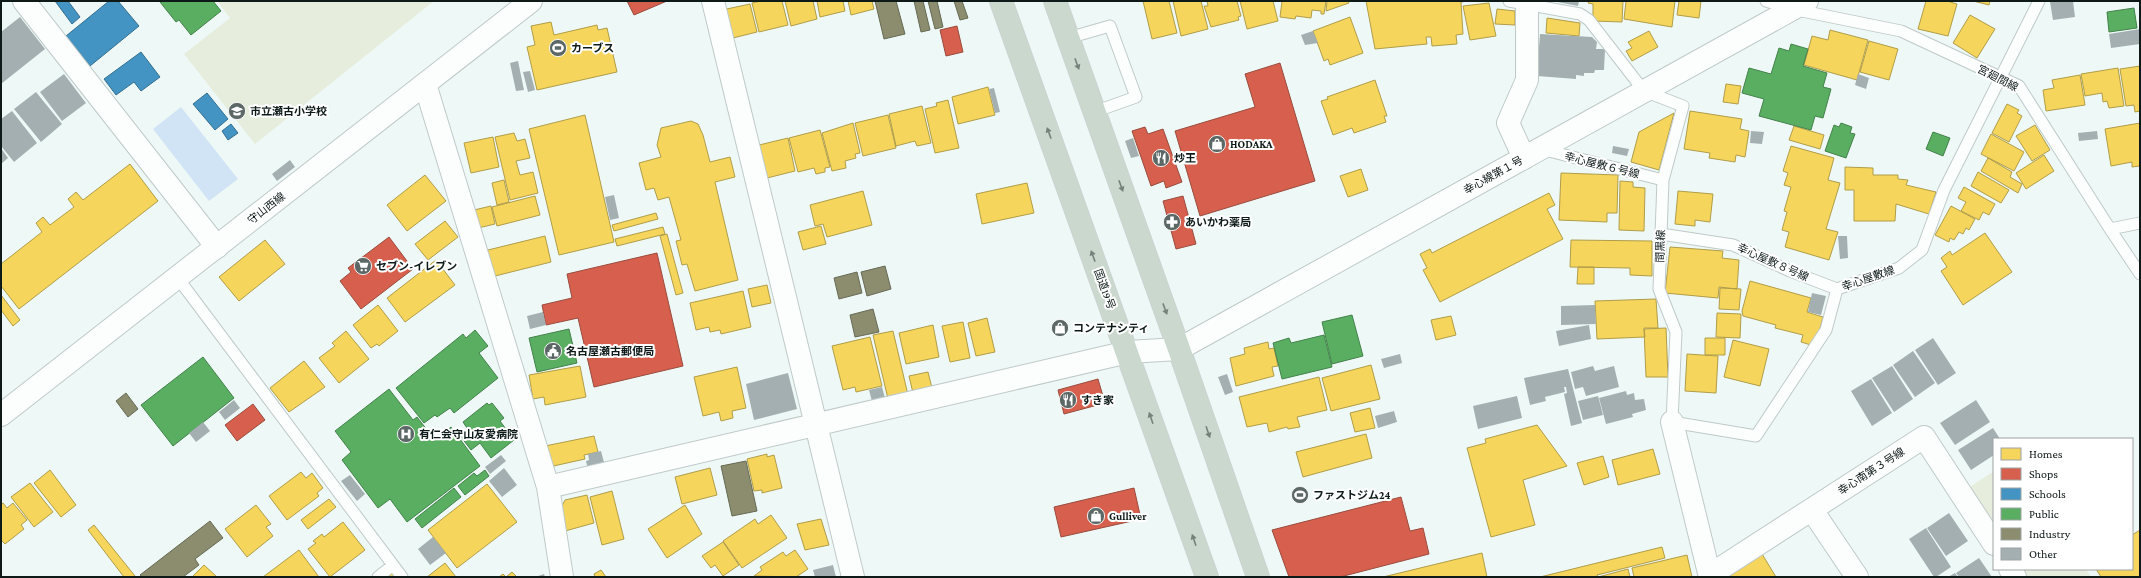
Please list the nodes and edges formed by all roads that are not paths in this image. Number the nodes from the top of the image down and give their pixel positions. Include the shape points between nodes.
1 (24, 1) edge
2 (531, 1) edge
3 (713, 1) edge
4 (1001, 1) edge
5 (1055, 1) edge
6 (1766, 1) edge
7 (2038, 1) edge
8 (1521, 2) edge
9 (1800, 5) edge
10 (1068, 38) junction
11 (2000, 78) junction
12 (425, 84) junction
13 (1644, 91) junction
14 (1094, 112) junction
15 (1532, 154) junction
16 (1662, 180) junction
17 (2140, 223) edge
18 (2110, 229) junction
19 (1661, 234) junction
20 (216, 247) junction
21 (2140, 274) edge
22 (177, 277) junction
23 (1837, 289) junction
24 (1179, 349) junction
25 (1128, 352) junction
26 (1, 415) edge
27 (1672, 422) junction
28 (816, 424) junction
29 (548, 487) junction
30 (1812, 510) junction
31 (1993, 542) edge
32 (393, 565) junction
33 (1710, 576) edge
34 (378, 577) edge
35 (402, 577) edge
36 (562, 577) edge
37 (853, 577) edge
38 (1207, 577) edge
39 (1258, 577) edge
40 (1857, 577) edge

1 - 20 street
2 - 12 street, 守山西線
3 - 28 street
25 -> 4 highway, 国道19号
5 - 10 highway
6 - 9 lane, 宮廻間線
7 - 11 lane, 幸心屋敷線
8 - 13 lane via 1580,14 1589,20
8 - 15 street via 1527,80 1508,123
9 - 11 lane, 宮廻間線 via 1901,31
9 - 13 street, 幸心線第１号
10 -> 14 highway
10 - 14 lane via 1110,26 1136,97
11 - 18 lane, 宮廻間線 via 2019,86
11 - 23 lane, 幸心屋敷線 via 1944,190 1922,250 1899,268
12 - 20 street, 守山西線
12 - 29 street
13 - 15 street, 幸心線第１号
13 - 16 lane, 間黒線 via 1683,106
14 -> 24 highway
15 - 16 lane, 幸心屋敷６号線
15 - 24 street, 幸心線第１号
16 - 19 lane, 間黒線
17 - 18 lane
18 - 21 lane, 宮廻間線
19 - 23 lane, 幸心屋敷８号線 via 1733,245
19 - 27 lane, 間黒線 via 1659,290 1676,332
20 - 22 street, 守山西線
22 - 26 street, 守山西線
22 - 32 lane
23 - 27 lane, 幸心屋敷線 via 1826,330 1756,436
24 - 25 street
24 -> 39 highway
25 - 28 street
38 -> 25 highway, 国道19号
27 - 33 street, 間黒線
28 - 29 street
28 - 37 street
29 - 36 street
30 - 31 street, 幸心南第３号線 via 1924,437
30 - 33 street, 幸心南第３号線
30 - 40 street
32 - 34 lane
32 - 35 lane

